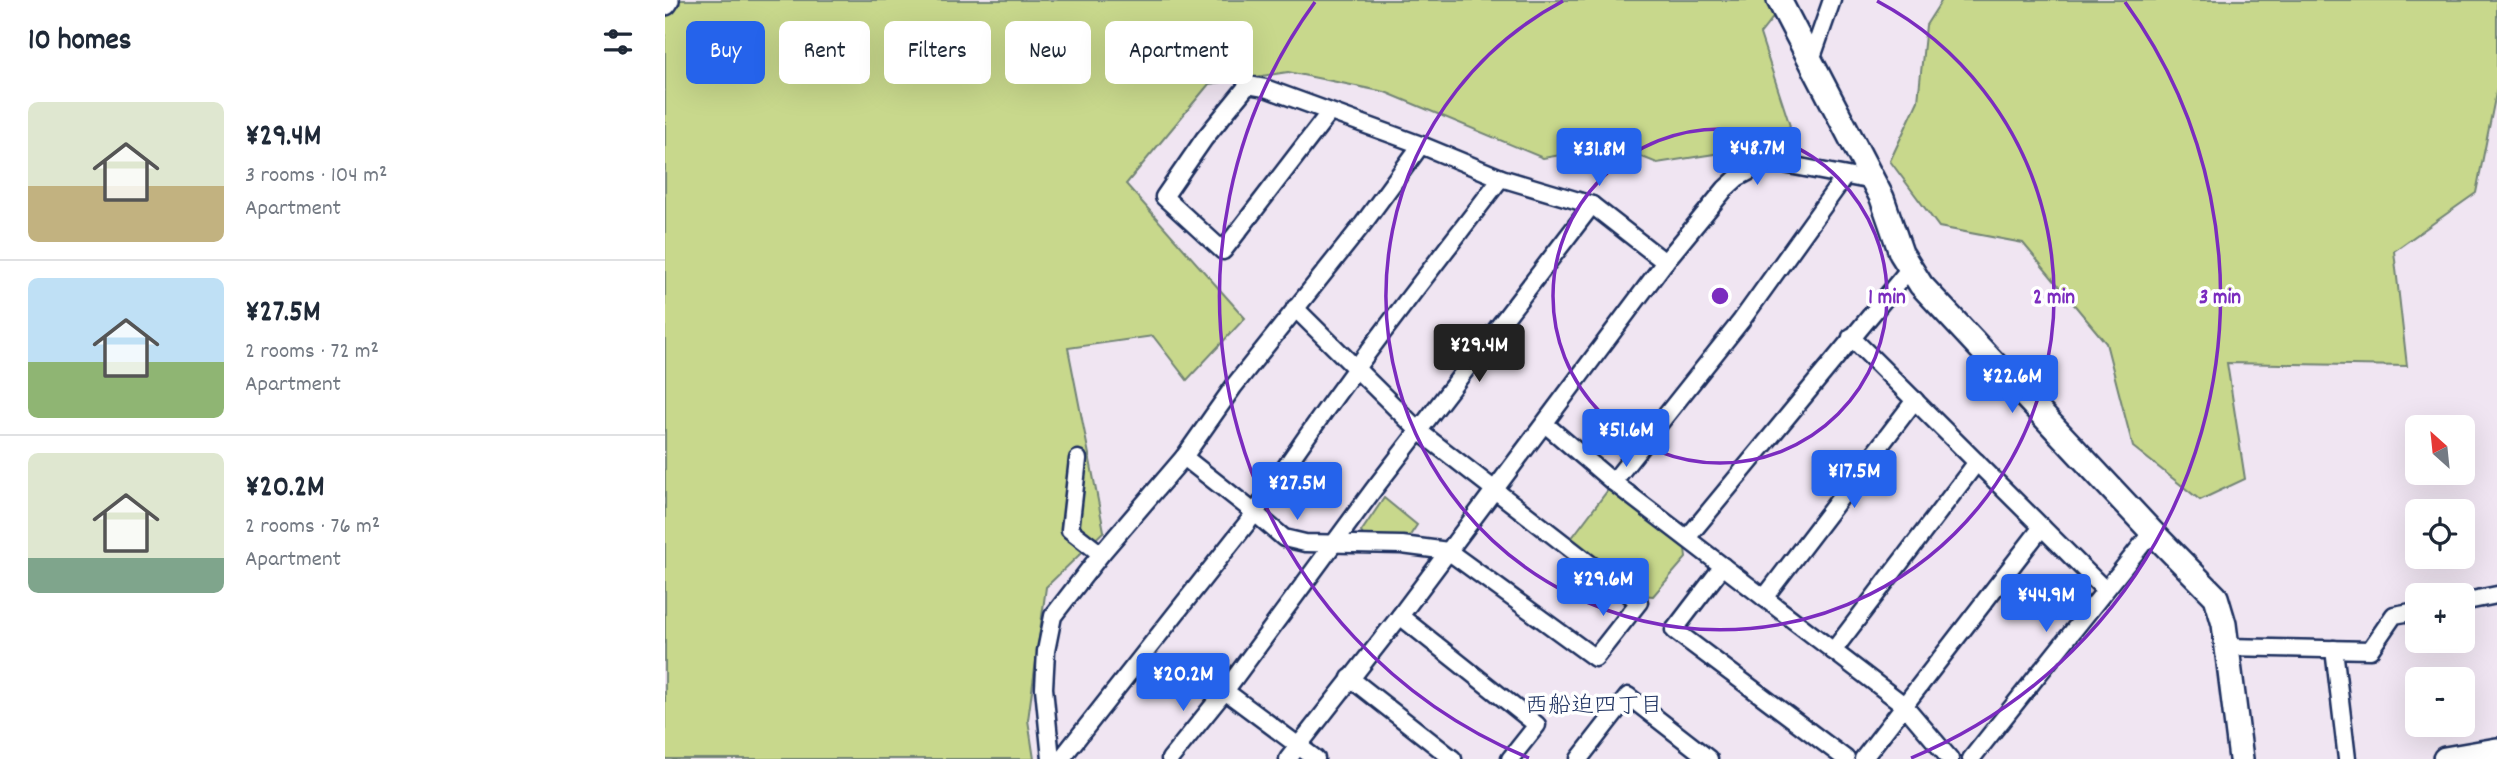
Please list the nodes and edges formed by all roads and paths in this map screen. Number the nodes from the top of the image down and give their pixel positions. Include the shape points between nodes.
1 (1779, 0) edge
2 (1832, 0) edge
3 (1811, 60) junction
4 (1329, 113) junction
5 (1420, 145) junction
6 (1845, 176) junction
7 (1501, 178) junction
8 (1873, 180) junction
9 (1593, 205) junction
10 (1665, 262) junction
11 (1910, 268) junction
12 (1295, 308) junction
13 (1851, 337) junction
14 (1357, 367) junction
15 (1915, 400) junction
16 (1545, 424) junction
17 (1420, 432) junction
18 (1184, 457) junction
19 (1078, 459) dead end
20 (1977, 462) junction
21 (1613, 482) junction
22 (1493, 490) junction
23 (1255, 513) junction
24 (2042, 527) junction
25 (2151, 532) junction
26 (1687, 538) junction
27 (1336, 542) junction
28 (1448, 551) junction
29 (1101, 554) junction
30 (1723, 566) junction
31 (2105, 590) junction
32 (2497, 595) edge
33 (1764, 598) junction
34 (2475, 599) edge
35 (2405, 613) edge
36 (1400, 616) junction
37 (2227, 647) junction
38 (2335, 649) junction
39 (1833, 651) junction
40 (1350, 678) junction
41 (1225, 691) junction
42 (1904, 705) junction
43 (1298, 746) junction
44 (2497, 750) edge
45 (1051, 759) edge
46 (1061, 759) edge
47 (1170, 759) edge
48 (1288, 759) edge
49 (1316, 759) edge
50 (1453, 759) edge
51 (1510, 759) edge
52 (1579, 759) edge
53 (1709, 759) edge
54 (1846, 759) edge
55 (1863, 759) edge
56 (1950, 759) edge
57 (1971, 759) edge
58 (2241, 759) edge
59 (2347, 759) edge
60 (2445, 759) edge

1 - 3 street
2 - 3 street
3 - 8 street
4 - 4 street via 1248,85 1164,197 1223,251
4 - 5 street
5 - 7 street
5 - 12 street
6 - 8 street
6 - 10 street via 1769,161 1752,168 1725,189
6 - 21 street via 1741,321
7 - 9 street
7 - 14 street
8 - 11 street
9 - 10 street
9 - 17 street
10 - 16 street
11 - 13 street
11 - 25 street
12 - 14 street
12 - 18 street
13 - 15 street
13 - 26 street
14 - 17 street
14 - 23 street
15 - 20 street
15 - 33 street
16 - 21 street
16 - 22 street
17 - 22 street
17 - 27 street
18 - 23 street
18 - 29 street
19 - 29 street via 1070,530
20 - 24 street
20 - 39 street
21 - 26 street
22 - 28 street
22 - 28 street via 1639,602 1595,658
23 - 27 street via 1284,538
23 - 46 street
24 - 31 street
24 - 42 street
25 - 31 street
25 - 37 street via 2216,597
26 - 30 street
27 - 28 street
27 - 41 street
28 - 36 street
29 - 45 street via 1053,616 1044,688
30 - 33 street
30 - 54 street via 1674,630
31 - 57 street
32 - 34 street
33 - 39 street
35 - 38 street via 2394,615 2370,650
36 - 40 street
36 - 51 street via 1537,725
37 - 38 street
37 - 58 street
38 - 59 street
39 - 42 street
40 - 43 street
40 - 50 street
41 - 43 street
41 - 47 street
42 - 55 street
42 - 56 street
43 - 48 street
43 - 49 street
44 - 60 street
52 - 53 street via 1628,696

